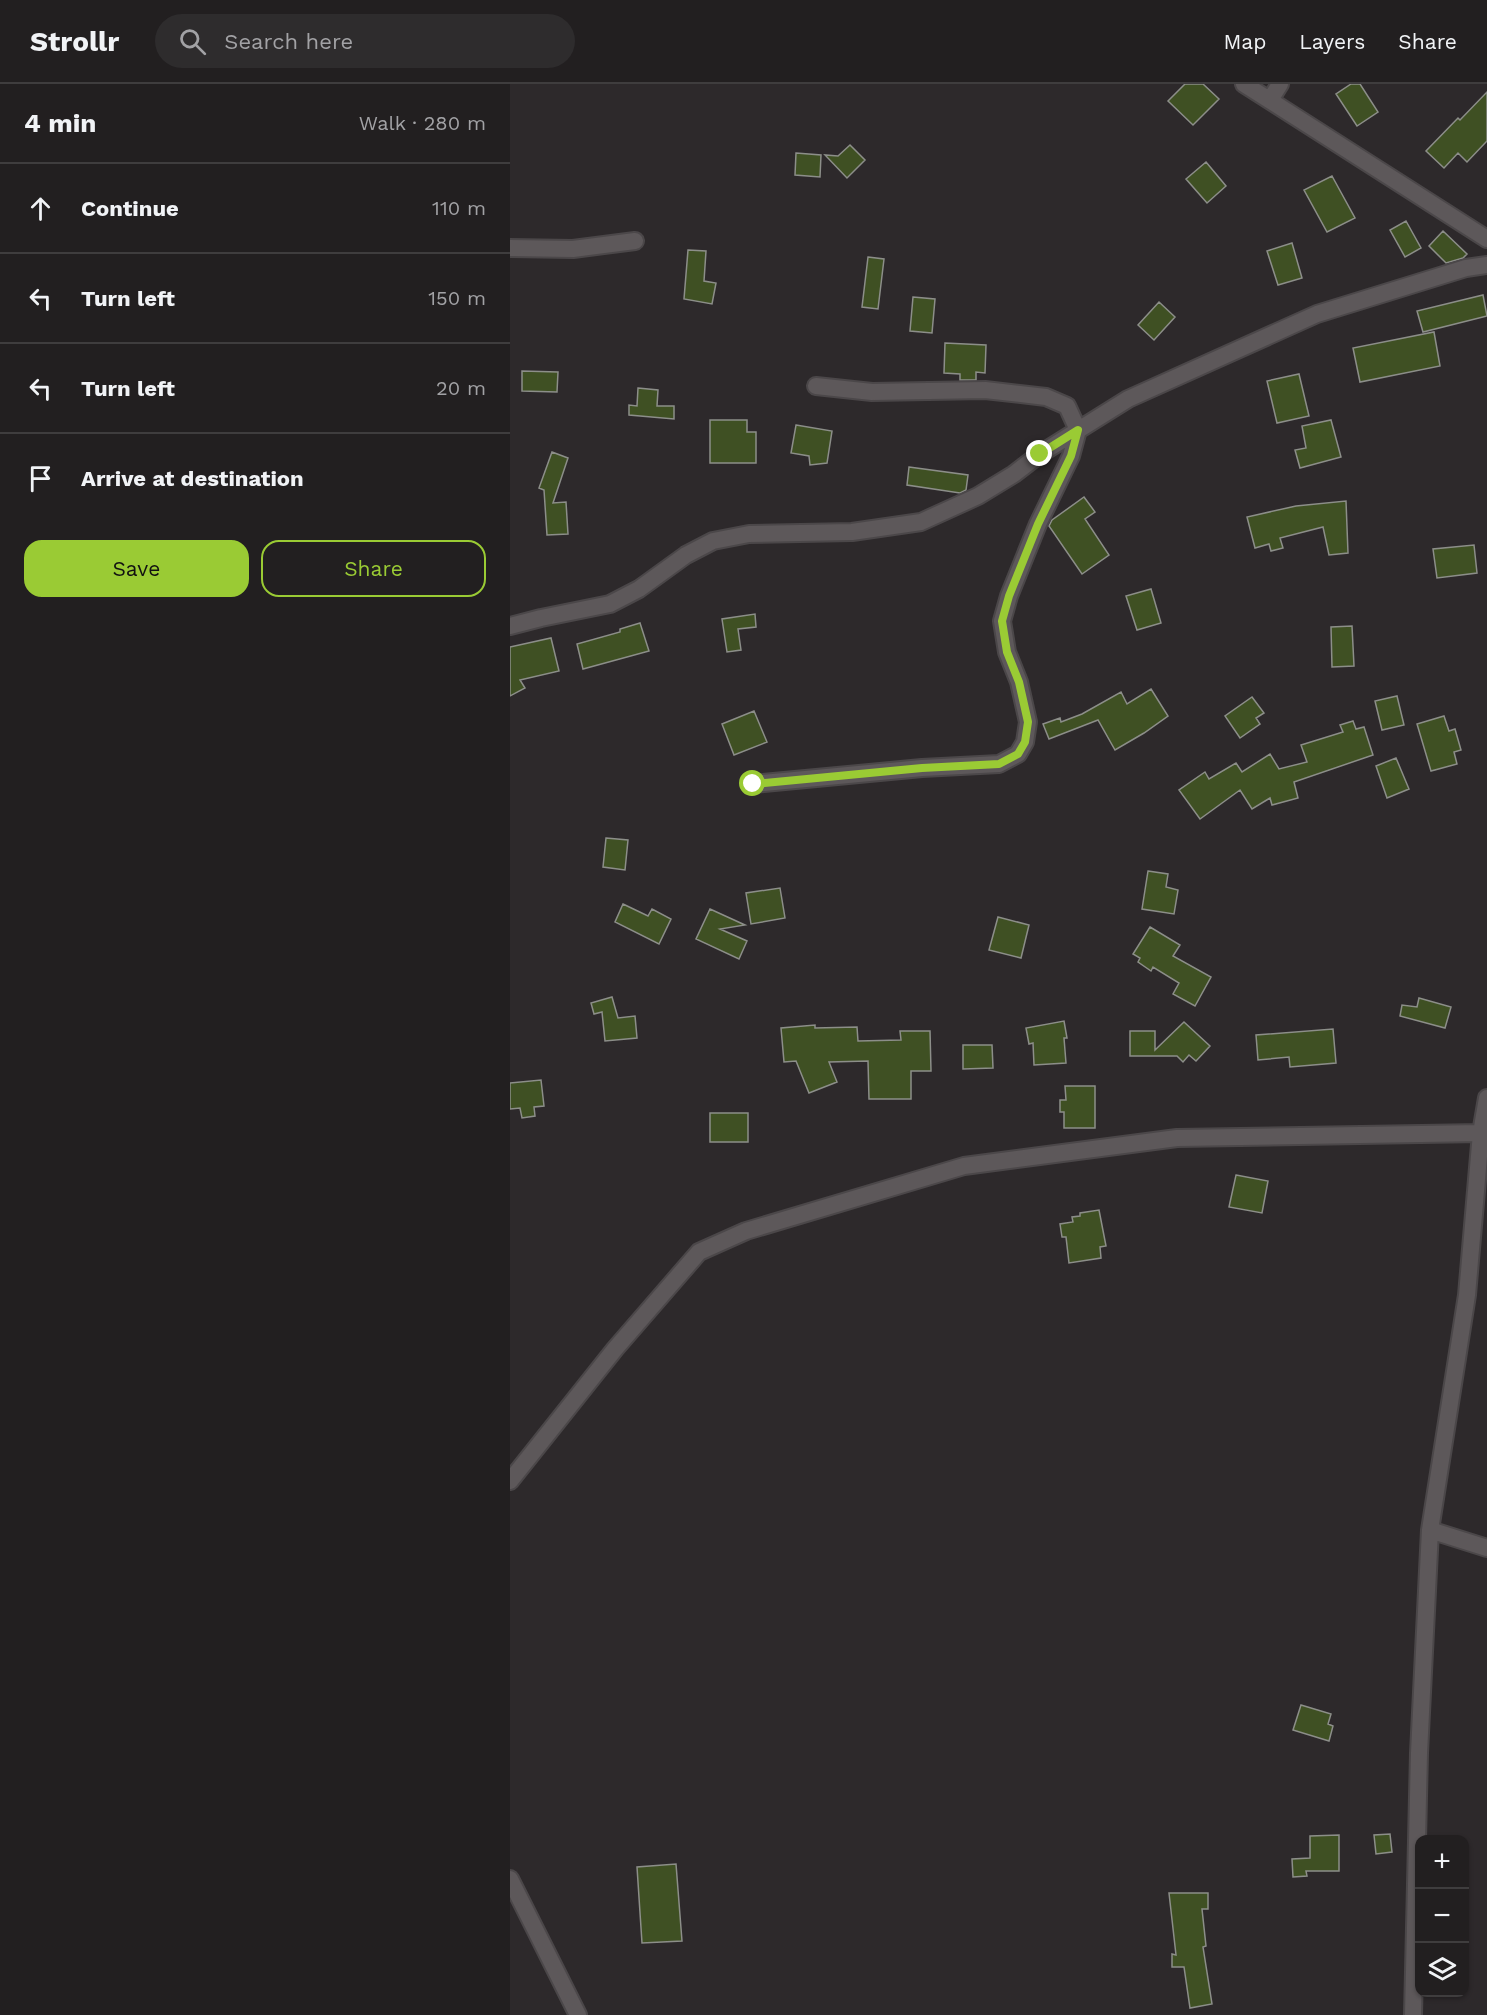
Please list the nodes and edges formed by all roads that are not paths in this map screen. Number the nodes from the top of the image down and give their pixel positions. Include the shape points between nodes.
1 (1244, 84) edge
2 (1280, 84) edge
3 (1270, 100) junction
4 (1487, 239) edge
5 (635, 241) dead end
6 (510, 248) edge
7 (1487, 265) edge
8 (816, 386) dead end
9 (1078, 430) junction
10 (510, 626) edge
11 (753, 784) dead end
12 (1487, 1098) edge
13 (1481, 1132) junction
14 (510, 1481) edge
15 (1430, 1530) junction
16 (1487, 1548) edge
17 (510, 1879) edge
18 (578, 2015) edge
19 (1413, 2015) edge

1 - 3 street
2 - 3 street
3 - 4 street
5 - 6 street via 573,249
7 - 9 street via 1317,314 1128,399
8 - 9 street via 872,392 985,390 1046,397 1067,406
9 - 10 street via 978,496 921,522 852,532 750,534 713,541 610,604
9 - 11 street via 1071,456 1038,524 1002,621 1028,722 1025,742 1018,754 999,764
12 - 13 street
13 - 14 street via 1177,1138 964,1166 746,1231 699,1252 615,1349
13 - 15 street via 1467,1295
15 - 16 street
15 - 19 street via 1419,1752
17 - 18 street

